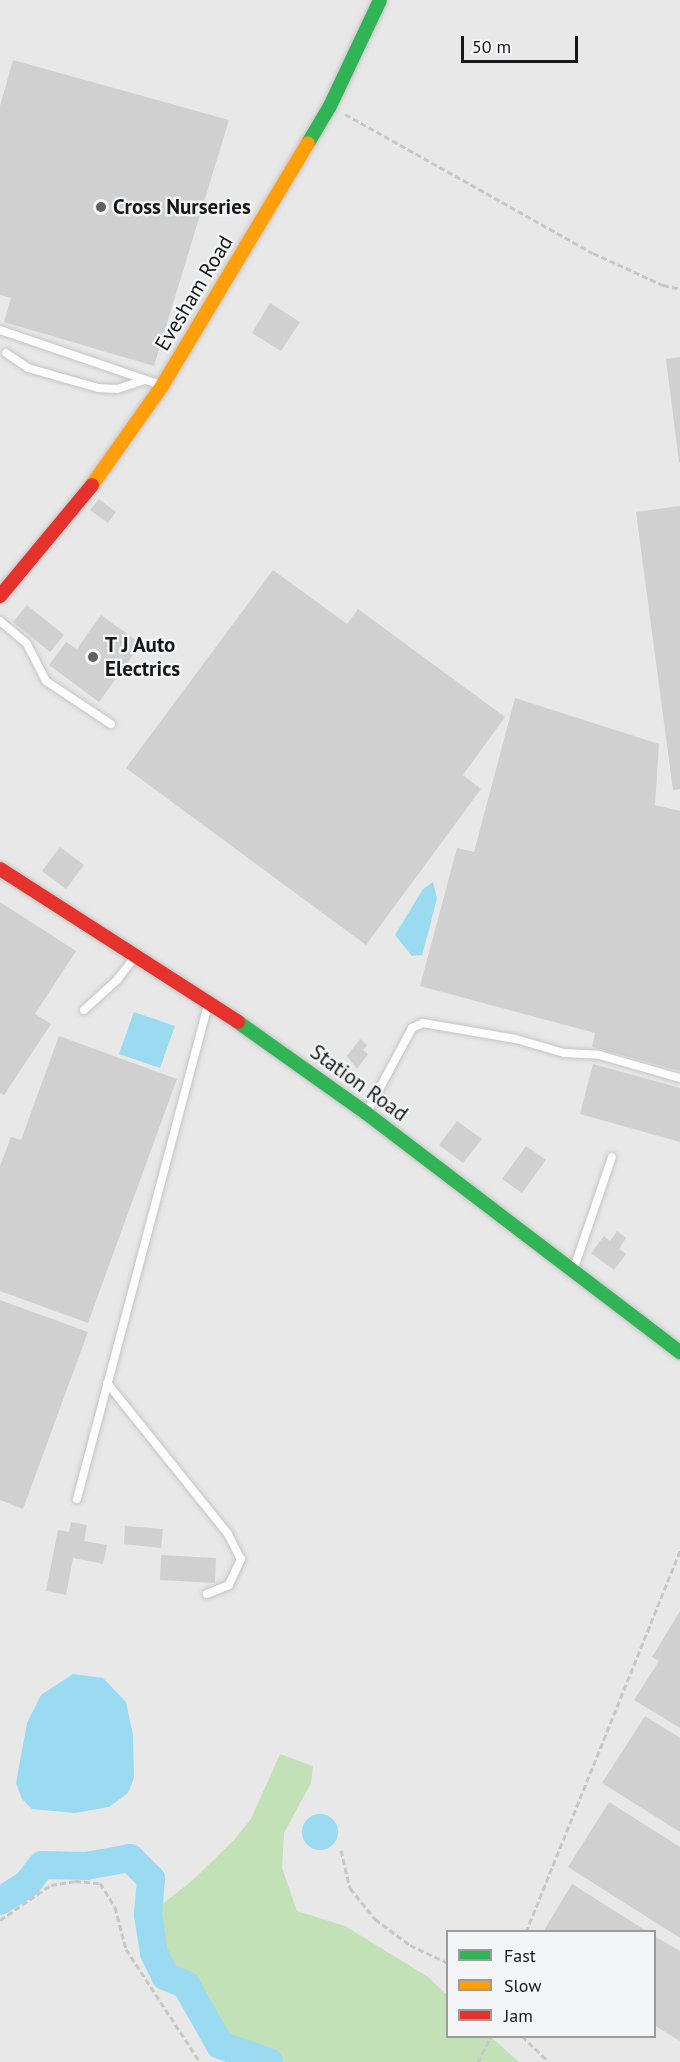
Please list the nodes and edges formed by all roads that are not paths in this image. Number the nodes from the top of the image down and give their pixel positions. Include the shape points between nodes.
1 (380, 0) edge
2 (0, 330) edge
3 (6, 353) dead end
4 (146, 380) junction
5 (162, 386) junction
6 (0, 596) edge
7 (0, 621) edge
8 (111, 724) dead end
9 (0, 869) edge
10 (136, 956) junction
11 (209, 1002) junction
12 (84, 1010) dead end
13 (680, 1078) edge
14 (366, 1113) junction
15 (612, 1157) dead end
16 (573, 1268) junction
17 (680, 1352) edge
18 (107, 1383) junction
19 (77, 1499) dead end
20 (207, 1594) dead end

1 - 5 street, Evesham Road via 330,106
2 - 4 lane
3 - 4 lane via 27,368 98,388 117,389
4 - 5 lane
5 - 6 street, Evesham Road via 107,468
7 - 8 lane via 27,644 46,681
9 - 10 street, Station Road
10 - 11 street, Station Road
10 - 12 lane
11 - 14 street, Station Road
11 - 18 lane
13 - 14 lane via 599,1055 564,1053 516,1039 423,1023 412,1028
14 - 16 street, Station Road
15 - 16 lane
16 - 17 street, Station Road
18 - 19 lane
18 - 20 lane via 228,1534 241,1559 229,1585

